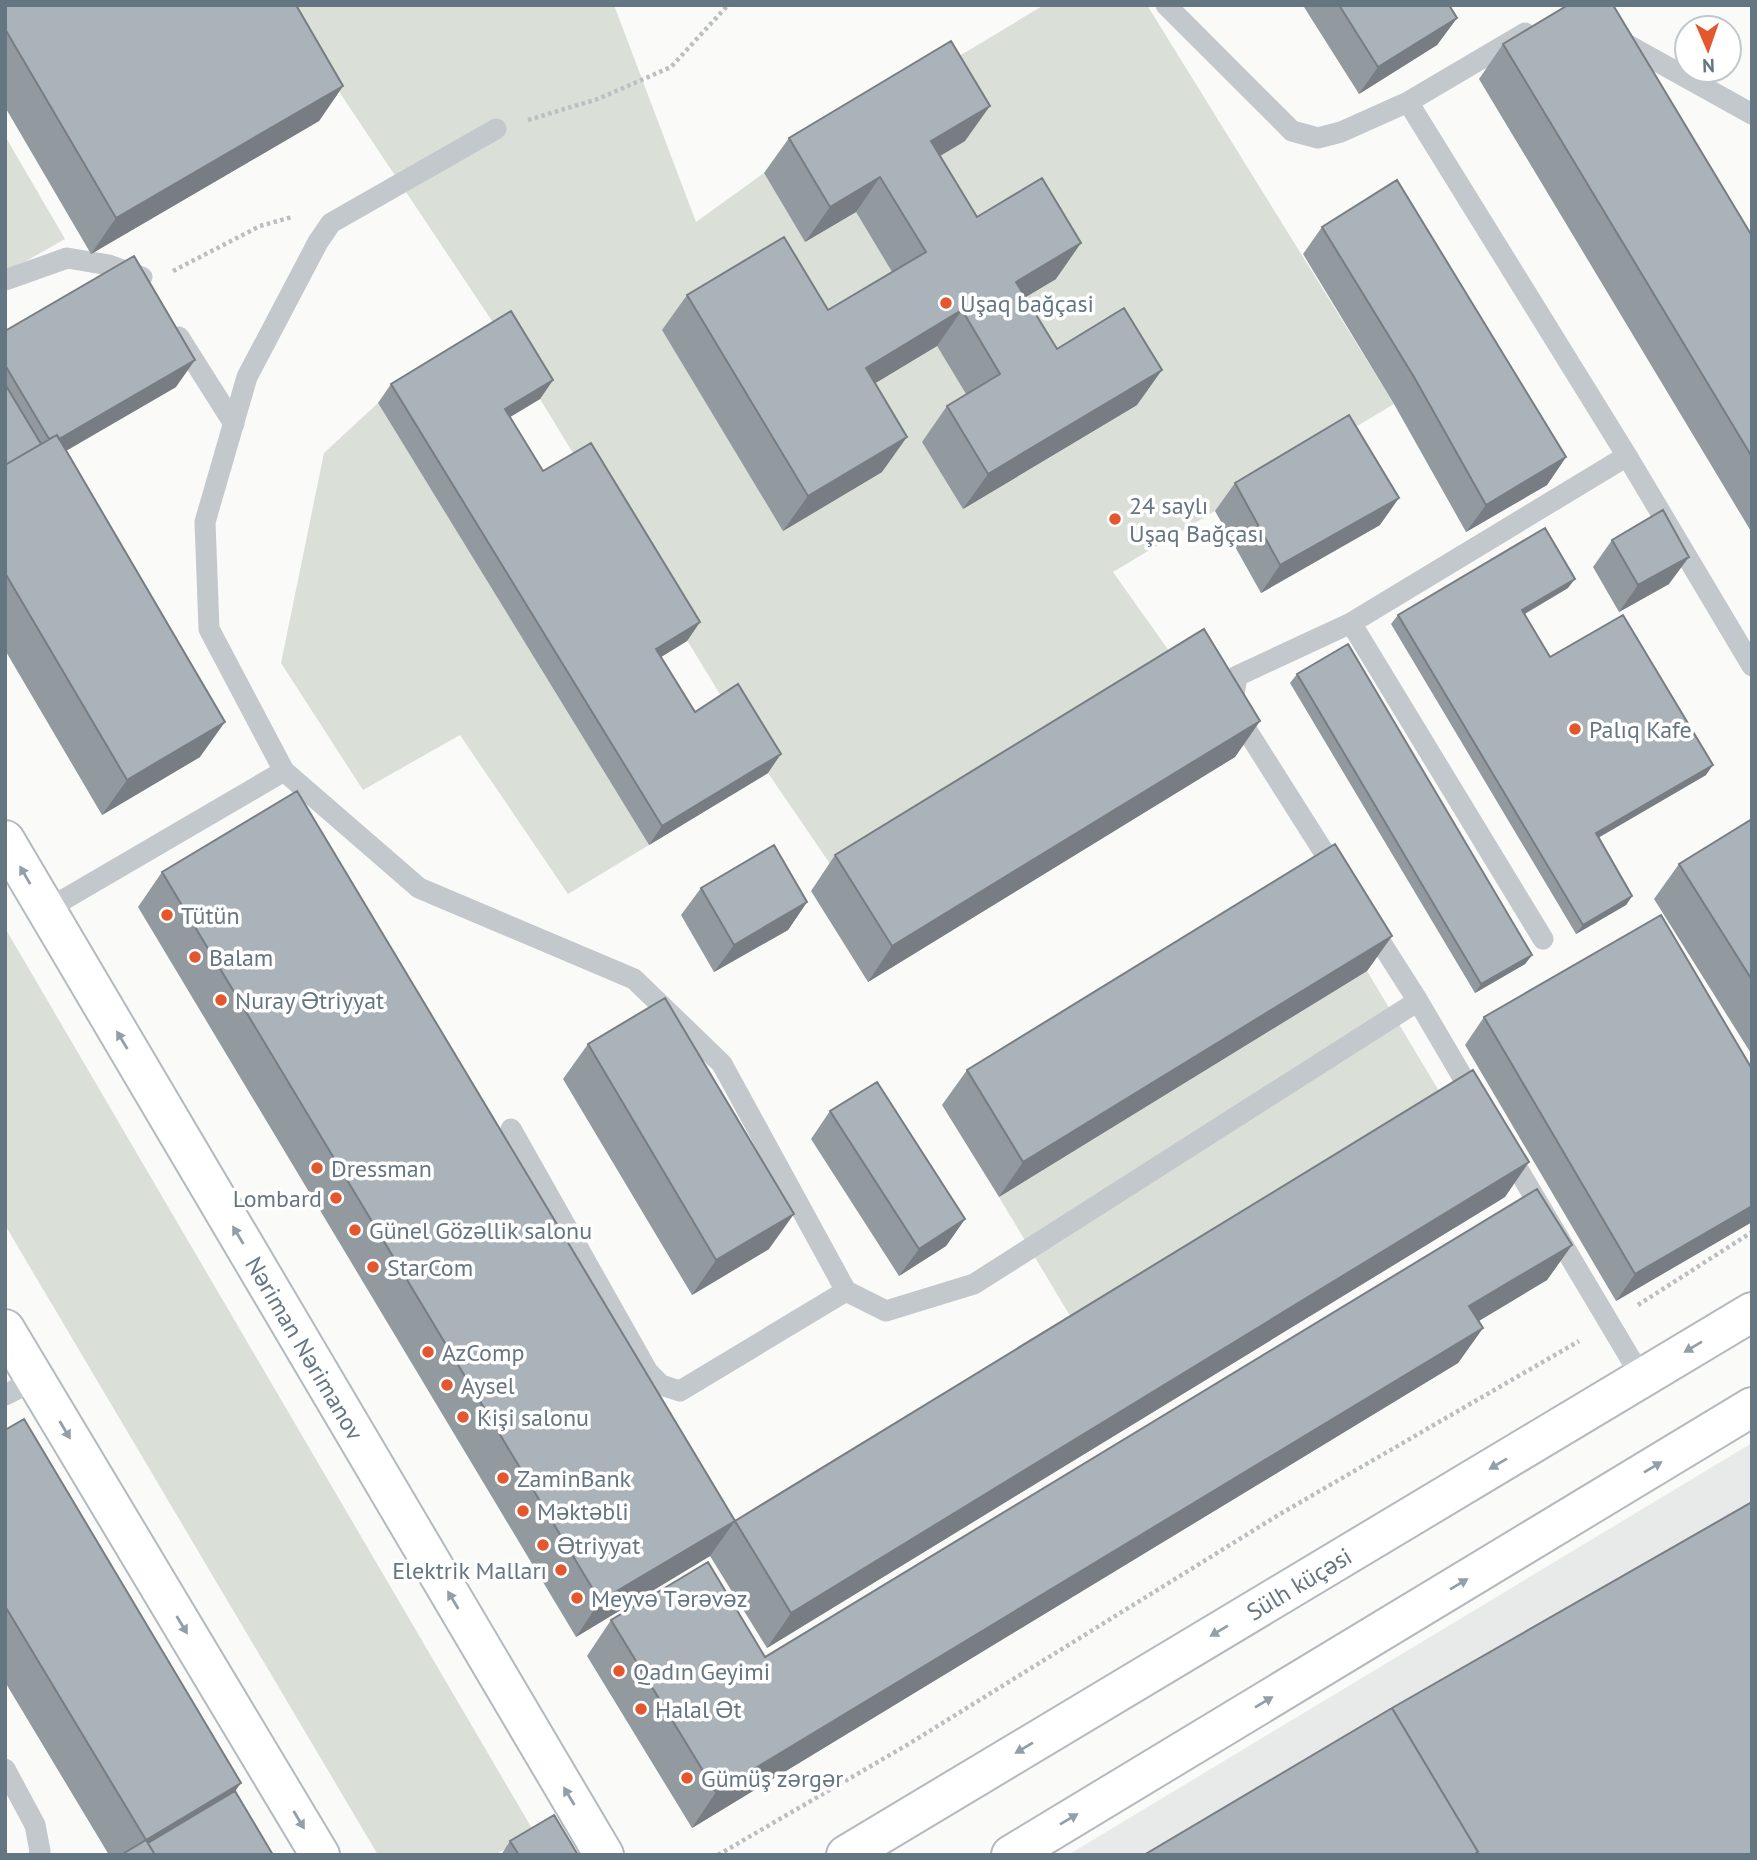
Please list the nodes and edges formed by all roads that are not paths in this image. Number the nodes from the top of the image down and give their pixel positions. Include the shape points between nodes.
1 (1166, 5) edge
2 (1540, 24) edge
3 (1599, 30) edge
4 (1408, 102) junction
5 (1752, 114) edge
6 (496, 129) road end
7 (5, 280) edge
8 (150, 291) edge
9 (169, 320) edge
10 (234, 424) junction
11 (1627, 456) junction
12 (1351, 623) junction
13 (1752, 666) edge
14 (285, 771) junction
15 (5, 840) edge
16 (46, 910) junction
17 (1543, 939) dead end
18 (1418, 1001) junction
19 (511, 1129) dead end
20 (845, 1291) junction
21 (1752, 1312) edge
22 (5, 1329) edge
23 (1642, 1378) junction
24 (20, 1387) edge
25 (1752, 1407) edge
26 (5, 1769) edge
27 (39, 1855) edge
28 (320, 1855) edge
29 (604, 1855) edge
30 (846, 1855) edge
31 (1011, 1855) edge

1 - 4 lane via 1292,131 1318,138
2 - 4 lane
3 - 5 lane
4 - 11 lane
6 - 10 lane via 331,223 247,377
7 - 8 lane via 67,258 109,265 142,277
9 - 10 lane
10 - 14 lane via 205,522 209,629
11 - 12 lane
11 - 13 lane
12 - 17 lane
12 - 18 lane via 1237,676 1232,707
14 - 16 lane
14 - 20 lane via 419,888 634,979 722,1064
16 -> 15 main road, Nəriman Nərimanov
29 -> 16 main road, Nəriman Nərimanov
18 - 20 lane via 974,1283 886,1311
18 - 23 lane
19 - 20 lane via 648,1373 661,1385 680,1391
21 -> 23 main road, Sülh küçəsi
22 - 24 main road
23 -> 30 main road, Sülh küçəsi
24 -> 28 main road
31 -> 25 main road
26 - 27 lane via 35,1825

